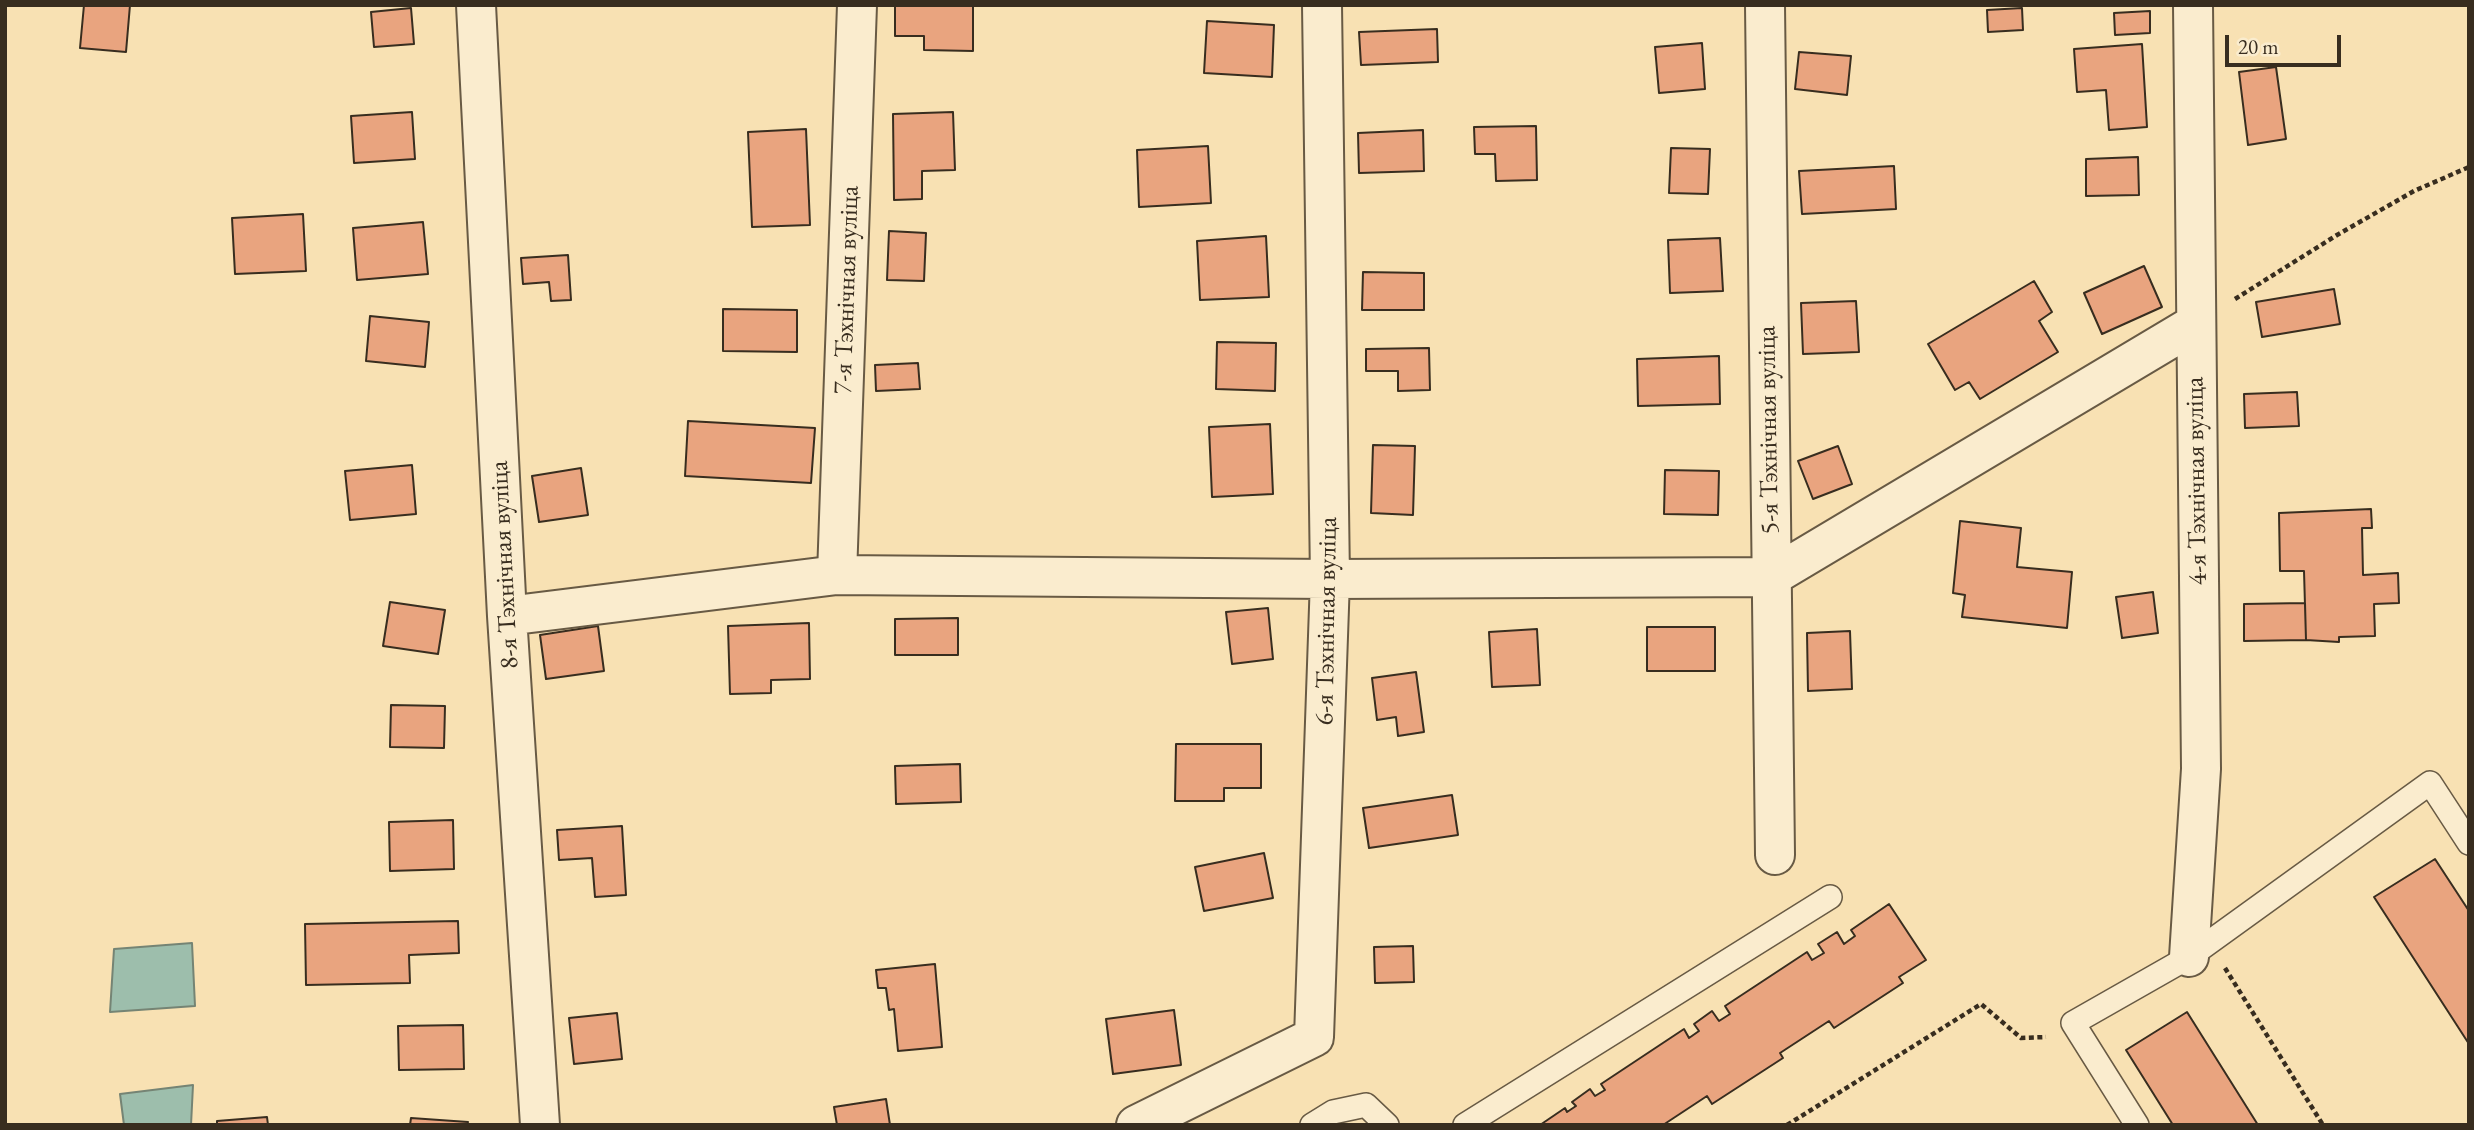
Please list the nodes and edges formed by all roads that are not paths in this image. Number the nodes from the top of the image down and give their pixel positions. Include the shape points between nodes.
1 (475, 5) edge
2 (857, 5) edge
3 (1322, 5) edge
4 (1765, 5) edge
5 (2193, 5) edge
6 (2195, 324) junction
7 (837, 575) junction
8 (1771, 577) junction
9 (1330, 579) junction
10 (507, 616) junction
11 (2469, 843) edge
12 (1776, 855) dead end
13 (1830, 897) dead end
14 (2189, 957) junction
15 (540, 1125) edge
16 (1136, 1125) edge
17 (1312, 1125) edge
18 (1387, 1125) edge
19 (1465, 1125) edge
20 (2137, 1125) edge

1 - 10 street, 8-я Тэхнічная вуліца
2 - 7 street, 7-я Тэхнічная вуліца
3 - 9 street, 6-я Тэхнічная вуліца
4 - 8 street, 5-я Тэхнічная вуліца
5 - 6 street, 4-я Тэхнічная вуліца
6 - 8 street
6 - 14 street, 4-я Тэхнічная вуліца via 2201,769
7 - 9 street
7 - 10 street
8 - 9 street
8 - 12 street, 5-я Тэхнічная вуліца
9 - 16 street, 6-я Тэхнічная вуліца via 1314,1037
10 - 15 street, 8-я Тэхнічная вуліца
11 - 14 lane via 2430,783
13 - 19 lane
14 - 20 lane via 2073,1023
17 - 18 lane via 1332,1112 1366,1105

